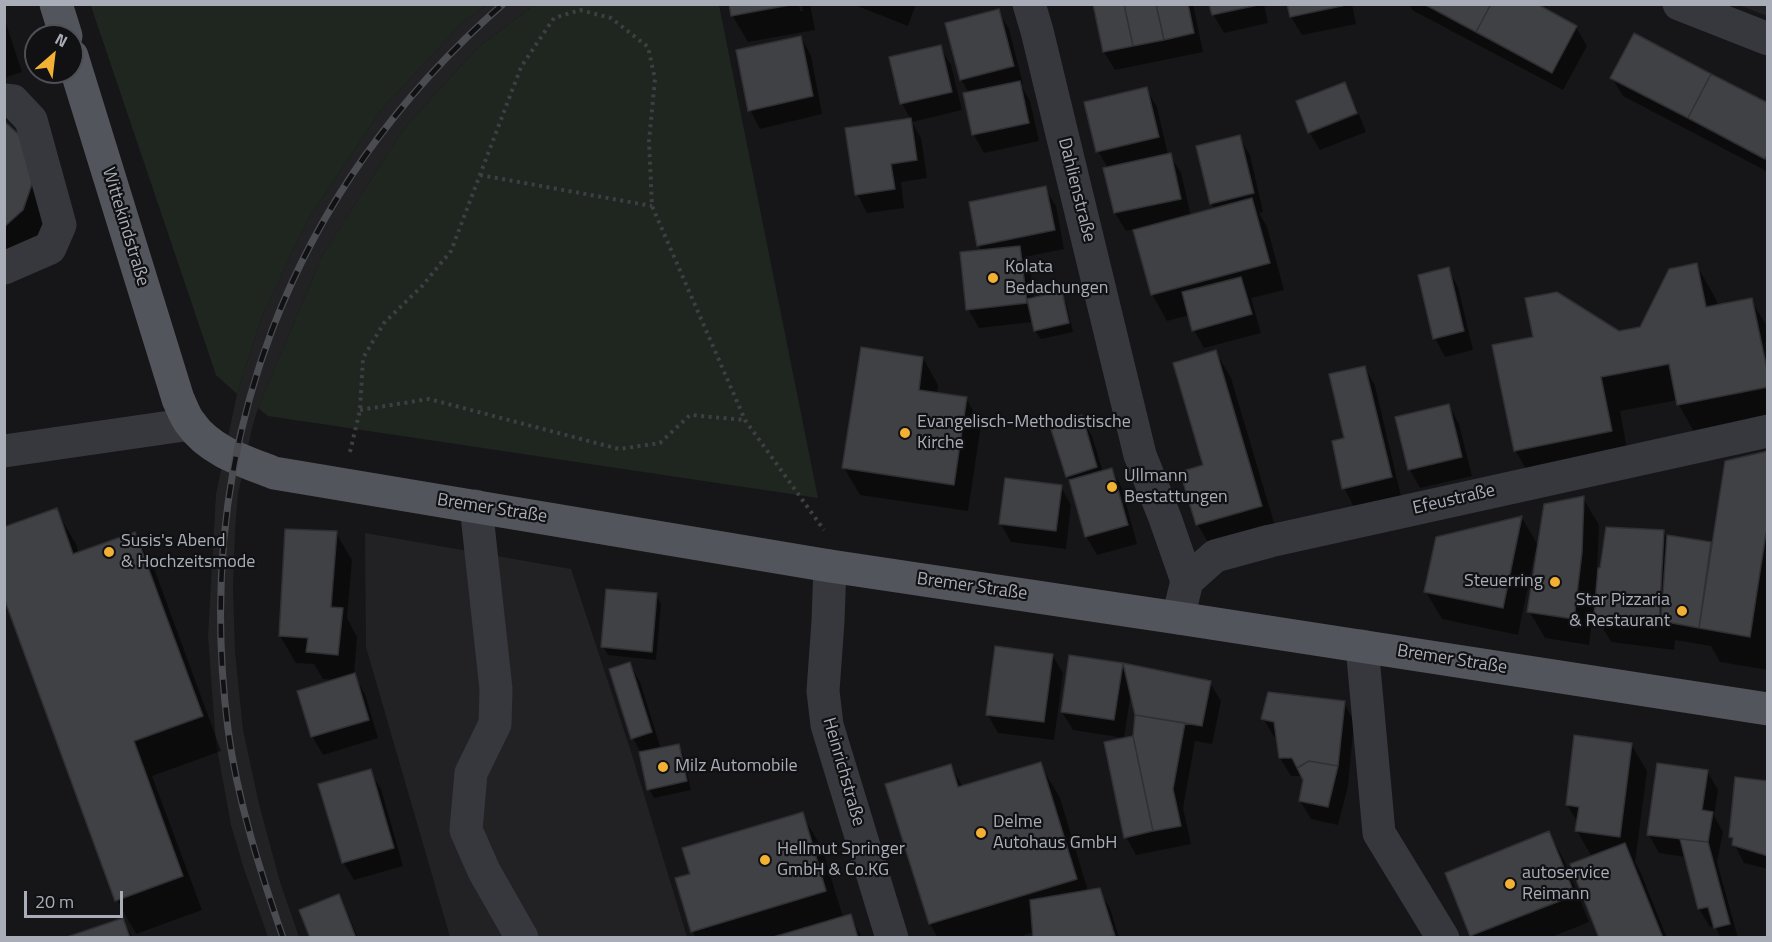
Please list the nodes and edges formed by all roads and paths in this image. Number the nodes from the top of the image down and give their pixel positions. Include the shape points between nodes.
1 (56, 4) edge
2 (1029, 4) edge
3 (1679, 4) edge
4 (62, 24) edge
5 (1767, 39) edge
6 (81, 84) edge
7 (4, 100) edge
8 (480, 175) junction
9 (652, 206) junction
10 (4, 268) edge
11 (360, 411) junction
12 (184, 412) junction
13 (745, 420) junction
14 (1767, 431) edge
15 (4, 451) edge
16 (342, 485) junction
17 (476, 506) junction
18 (830, 566) junction
19 (1187, 581) junction
20 (1178, 618) junction
21 (1362, 646) junction
22 (1767, 710) edge
23 (522, 938) edge
24 (892, 938) edge
25 (1443, 938) edge

1 - 4 main road
2 - 19 street, Dahlienstraße via 1140,454
3 - 5 street
6 - 12 main road, Wittekindstraße
7 - 10 street via 13,101 31,120 60,225 50,248
8 - 9 path
8 - 9 path via 521,67 554,18 580,10 611,18 648,47 655,79 649,141
8 - 11 path via 451,251 384,323 363,358
9 - 13 path
11 - 13 path via 429,399 619,448 660,443 690,415
11 - 16 path
12 - 15 street
12 - 16 main road, Bremer Straße via 211,444 235,458 274,473
13 - 18 path via 828,535
14 - 19 street, Efeustraße via 1237,550 1215,556
16 - 17 main road, Bremer Straße
17 - 18 main road, Bremer Straße
17 - 23 street via 496,689 495,724 471,773 466,830
18 - 20 main road, Bremer Straße
18 - 24 street, Heinrichstraße via 823,691 827,725
19 - 20 street
20 - 21 main road, Bremer Straße
21 - 22 main road, Bremer Straße
21 - 25 street via 1379,833

